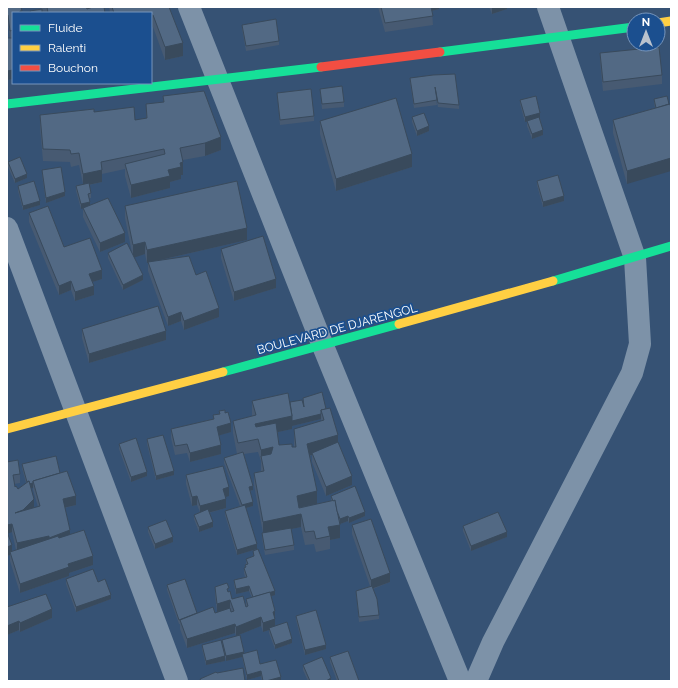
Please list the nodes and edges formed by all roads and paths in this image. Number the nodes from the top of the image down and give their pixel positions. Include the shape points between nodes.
1 (189, 7) edge
2 (548, 7) edge
3 (626, 28) edge
4 (560, 38) junction
5 (218, 80) junction
6 (7, 104) edge
7 (7, 228) edge
8 (671, 246) edge
9 (635, 258) junction
10 (322, 346) junction
11 (77, 412) junction
12 (7, 429) edge
13 (177, 681) edge
14 (460, 681) edge
15 (476, 681) edge

1 - 5 street
2 - 4 street
3 - 4 main road
4 - 5 main road
4 - 9 street
5 - 6 main road
5 - 10 street
7 - 11 street
8 - 9 main road, BOULEVARD DE DJARENGOL
9 - 10 main road, BOULEVARD DE DJARENGOL
9 - 15 street via 640,344 632,373 493,642
10 - 11 main road, BOULEVARD DE DJARENGOL
10 - 14 street
11 - 12 main road, BOULEVARD DE DJARENGOL
11 - 13 street

